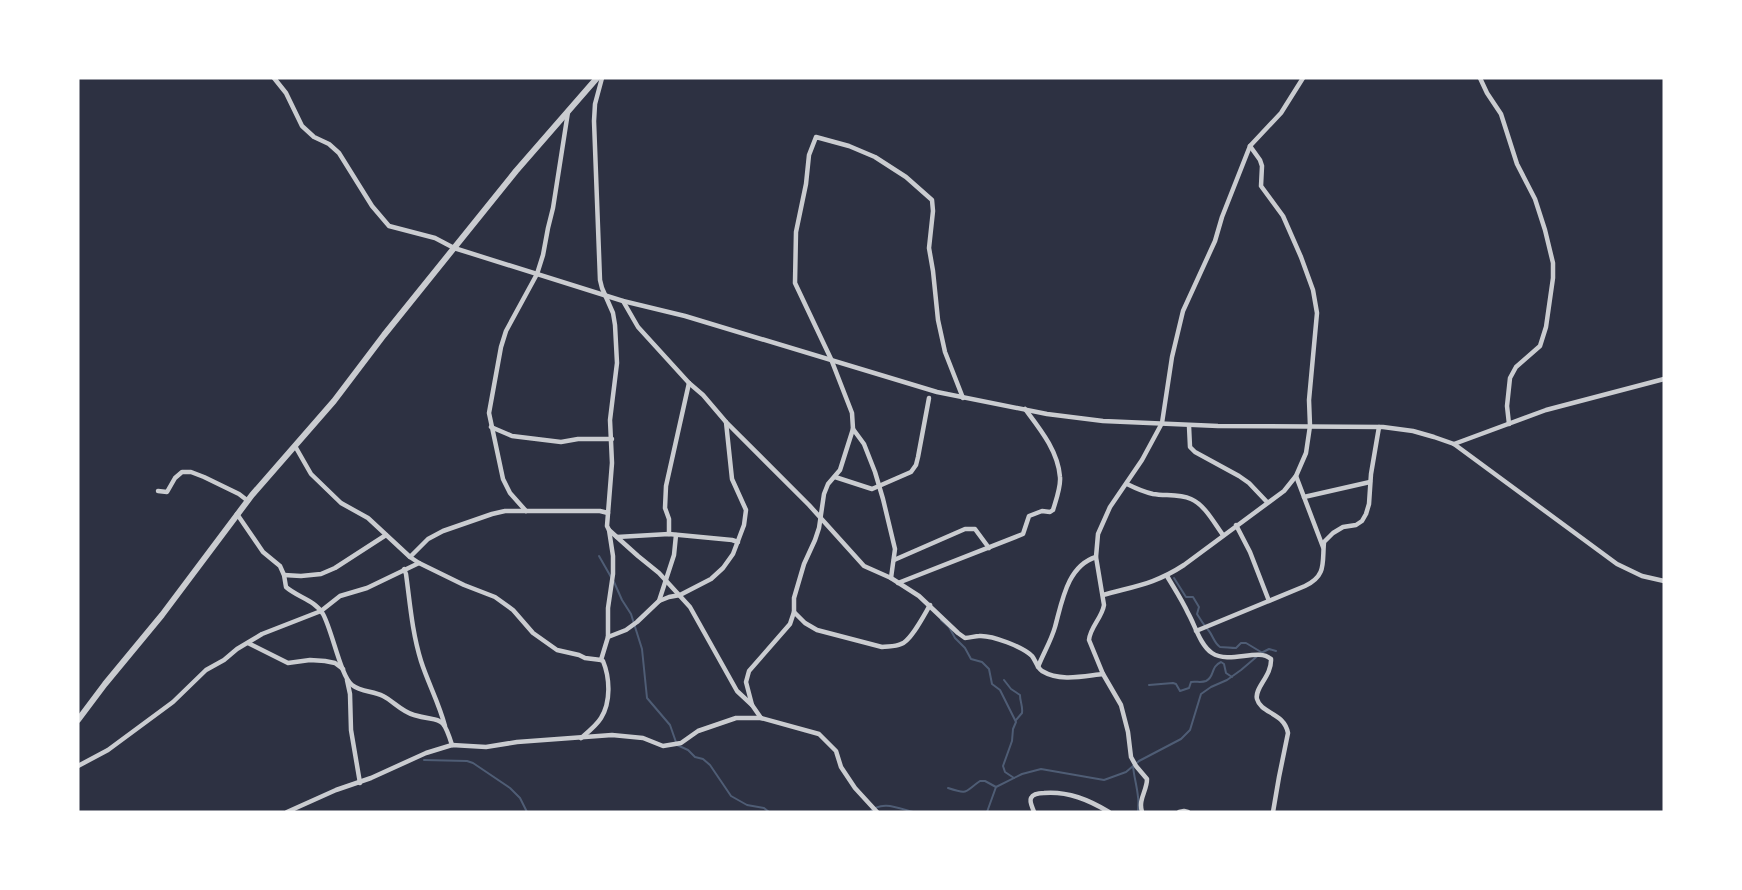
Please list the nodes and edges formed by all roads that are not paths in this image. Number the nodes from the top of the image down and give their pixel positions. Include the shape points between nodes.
1 (274, 78) edge
2 (597, 78) edge
3 (602, 78) edge
4 (1303, 78) edge
5 (1480, 78) edge
6 (568, 112) junction
7 (1250, 146) junction
8 (454, 248) junction
9 (537, 274) junction
10 (606, 296) junction
11 (623, 301) junction
12 (831, 359) junction
13 (1664, 379) edge
14 (689, 383) junction
15 (929, 398) dead end
16 (963, 398) junction
17 (1025, 409) junction
18 (726, 422) junction
19 (1162, 423) junction
20 (1509, 424) junction
21 (1189, 426) junction
22 (1310, 426) junction
23 (491, 427) junction
24 (1379, 427) junction
25 (853, 429) junction
26 (612, 439) junction
27 (1454, 444) junction
28 (295, 446) junction
29 (1296, 476) junction
30 (835, 477) junction
31 (1370, 482) junction
32 (1127, 484) junction
33 (879, 486) junction
34 (158, 491) dead end
35 (1304, 497) junction
36 (248, 501) junction
37 (1267, 502) junction
38 (526, 511) junction
39 (608, 513) junction
40 (237, 514) junction
41 (821, 518) junction
42 (1236, 525) junction
43 (609, 530) junction
44 (669, 534) junction
45 (386, 535) junction
46 (676, 535) junction
47 (1223, 535) junction
48 (617, 537) junction
49 (738, 542) junction
50 (988, 548) junction
51 (1324, 550) junction
52 (410, 557) junction
53 (1096, 557) junction
54 (894, 560) junction
55 (419, 563) junction
56 (404, 569) junction
57 (284, 575) junction
58 (1167, 576) junction
59 (891, 578) junction
60 (666, 580) junction
61 (1664, 581) edge
62 (898, 583) junction
63 (680, 595) junction
64 (1103, 595) junction
65 (659, 601) junction
66 (1269, 601) junction
67 (930, 606) junction
68 (321, 611) junction
69 (794, 612) junction
70 (1196, 631) junction
71 (608, 637) junction
72 (248, 642) junction
73 (602, 660) junction
74 (1038, 667) junction
75 (343, 669) junction
76 (1103, 674) junction
77 (347, 680) junction
78 (752, 705) junction
79 (761, 717) junction
80 (78, 720) edge
81 (445, 726) junction
82 (581, 738) junction
83 (453, 745) junction
84 (78, 766) edge
85 (360, 783) junction
86 (287, 812) edge
87 (877, 812) edge
88 (1034, 812) edge
89 (1109, 812) edge
90 (1142, 812) edge
91 (1179, 812) edge
92 (1188, 812) edge
93 (1274, 812) edge

1 - 8 street via 302,126 339,153 389,226 435,238
2 - 6 street
3 - 10 street via 594,121 600,280
4 - 7 street via 1281,114
5 - 20 street via 1501,114 1517,164 1535,199 1553,263 1543,338 1510,378
6 - 8 street
6 - 9 street
7 - 19 street via 1215,241 1183,311
7 - 22 street via 1262,166 1262,186 1282,216 1313,290 1317,313
8 - 9 street
8 - 28 street
9 - 10 street
9 - 23 street via 501,347 489,413
10 - 11 street
10 - 26 street via 615,325
11 - 12 street via 685,315
11 - 14 street via 638,327
12 - 16 street
12 - 16 street via 795,283 796,232 809,155 816,137 875,157 932,200 929,248 938,320 945,352
12 - 25 street via 852,413
13 - 20 street
14 - 18 street
14 - 44 street via 666,486
15 - 33 street via 916,465 910,472
16 - 17 street
17 - 19 street via 1102,421
17 - 50 street via 1054,453 1060,478 1053,510 1029,516 1023,534
18 - 41 street
18 - 49 street via 732,479 746,510
19 - 21 street
19 - 32 street
20 - 27 street
21 - 22 street
21 - 37 street via 1190,447 1195,452 1239,476
22 - 24 street
22 - 29 street via 1306,453
23 - 26 street via 512,436 561,442
23 - 38 street via 504,484
24 - 27 street via 1413,431
24 - 31 street
25 - 30 street
25 - 33 street via 864,444
26 - 39 street
27 - 61 street via 1617,564
28 - 36 street
28 - 45 street via 311,474
29 - 35 street
29 - 37 street via 1284,491
30 - 33 street via 872,489
30 - 41 street via 824,494
31 - 35 street
31 - 51 street via 1369,504 1362,521 1333,533 1324,542
32 - 47 street via 1151,494 1191,499
32 - 53 street via 1110,507 1098,534
33 - 54 street via 895,549
34 - 36 street via 167,492 182,472 191,472
35 - 51 street
36 - 40 street
37 - 42 street
38 - 39 street
38 - 52 street via 492,514 443,531
39 - 43 street
40 - 57 street
40 - 80 street
41 - 59 street via 864,566
41 - 69 street via 794,598
42 - 47 street
42 - 66 street via 1251,552
43 - 48 street
43 - 71 street via 613,574
44 - 46 street
44 - 48 street
45 - 52 street
45 - 57 street via 321,574
46 - 49 street
46 - 60 street
47 - 58 street
48 - 60 street
49 - 63 street via 723,568 711,579
50 - 54 street via 975,529 965,529
50 - 62 street
51 - 66 street via 1317,579
52 - 55 street
53 - 64 street
53 - 74 street via 1083,562 1071,579
54 - 59 street
55 - 56 street
55 - 73 street via 495,597 513,610 532,633 557,650
56 - 68 street via 367,588 340,596
56 - 81 street via 414,636
57 - 68 street via 286,588
58 - 64 street
58 - 70 street
59 - 62 street
60 - 63 street
60 - 65 street
62 - 67 street
63 - 65 street
63 - 78 street via 737,692
64 - 76 street via 1103,611 1089,640
65 - 71 street via 626,630
66 - 70 street
67 - 69 street via 908,640 892,646 817,630
67 - 74 street via 965,638 989,637 1006,643 1029,654
68 - 72 street
68 - 75 street
69 - 78 street via 790,624 749,670 746,682
70 - 93 street via 1211,652 1221,656 1266,656 1271,660 1257,699 1267,711 1278,715 1288,733
71 - 73 street
72 - 75 street via 288,663 325,661
72 - 84 street via 206,670 173,702 108,750
73 - 82 street via 608,689 606,707 596,725
74 - 76 street via 1045,673 1066,677
75 - 77 street
76 - 90 street via 1121,705 1131,757 1147,779 1140,801
77 - 81 street via 413,715 434,718
77 - 85 street
78 - 79 street
79 - 82 street via 736,718 698,731 681,743 663,746 643,738
79 - 87 street via 819,734 836,751 855,788
81 - 83 street
82 - 83 street via 486,747
83 - 85 street
85 - 86 street via 336,789
88 - 89 street via 1031,798 1046,793 1069,795
91 - 92 street

